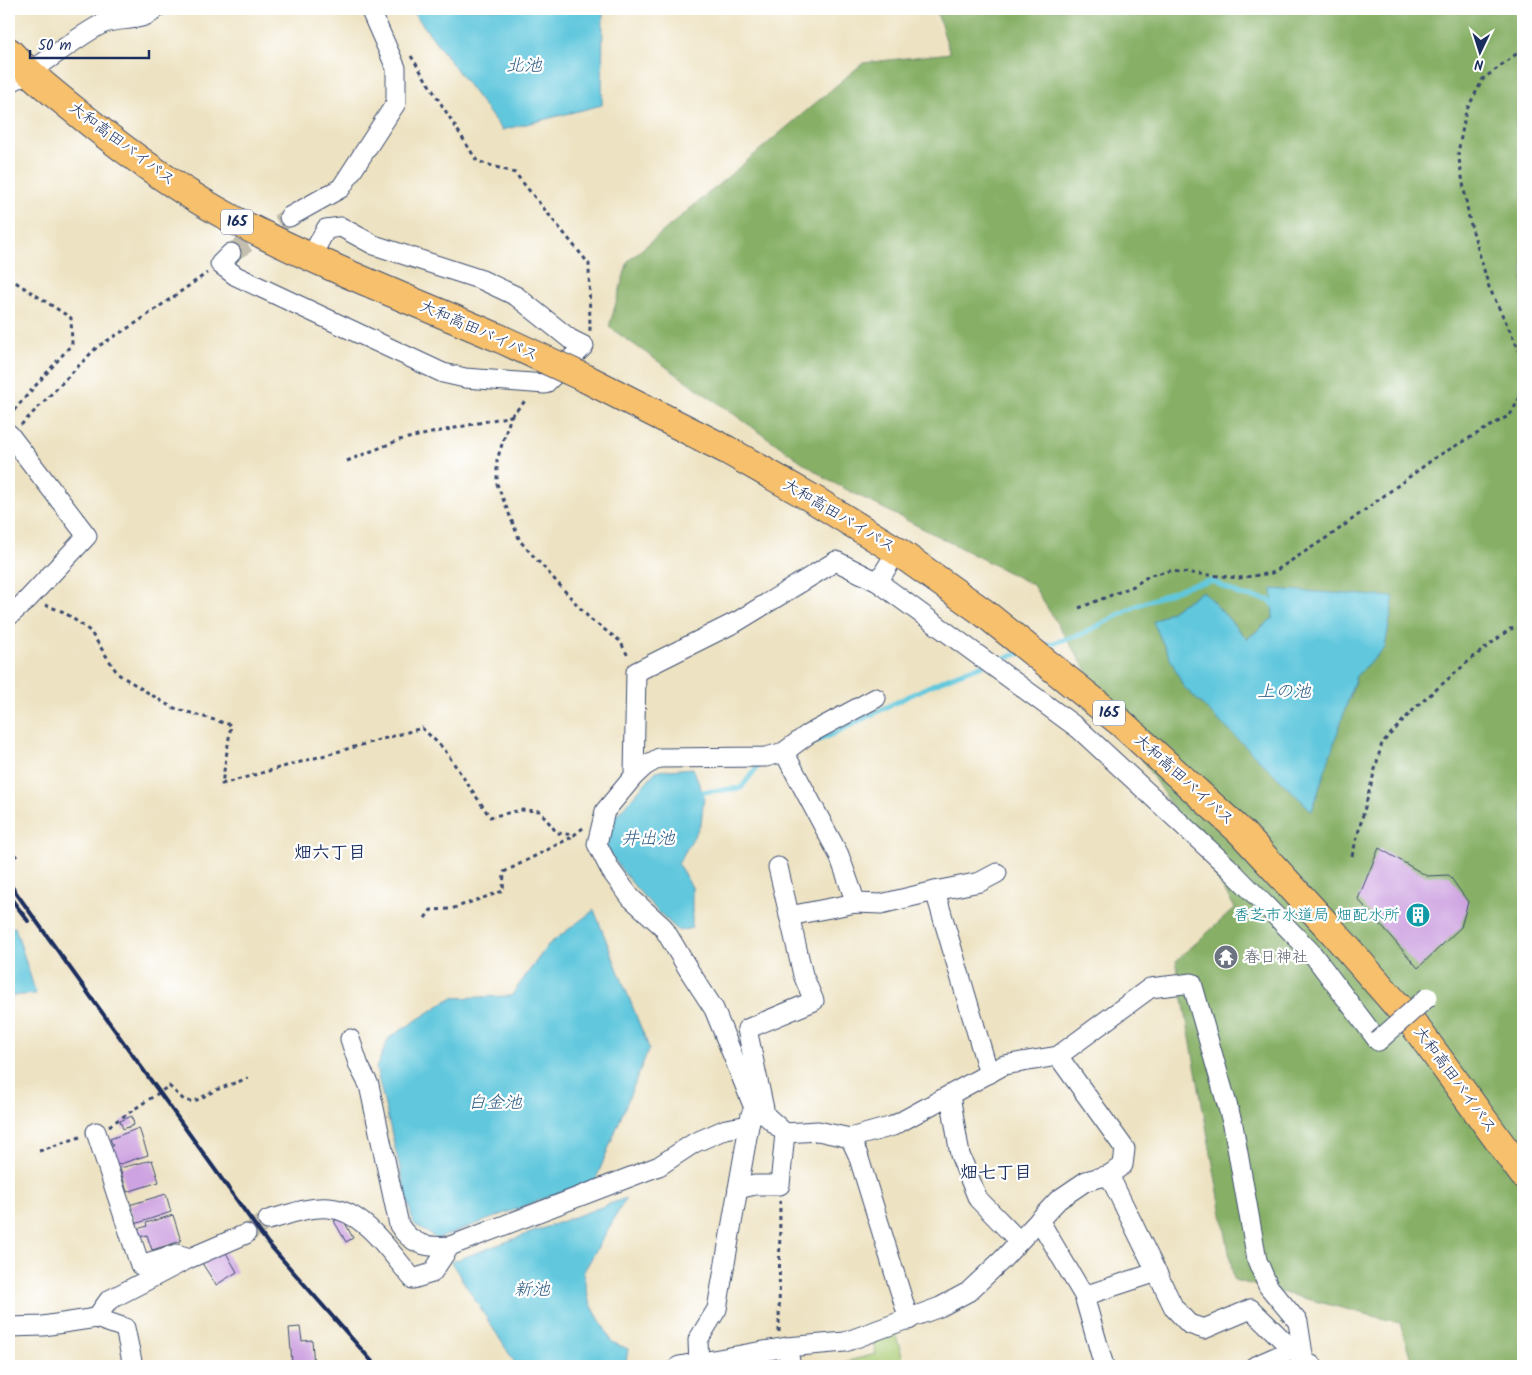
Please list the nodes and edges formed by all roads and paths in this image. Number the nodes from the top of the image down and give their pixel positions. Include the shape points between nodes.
1 (155, 9) edge
2 (370, 9) edge
3 (1523, 49) edge
4 (407, 50) dead end
5 (9, 52) edge
6 (19, 78) edge
7 (289, 217) tunnel mouth
8 (311, 257) junction
9 (225, 259) joint
10 (9, 278) edge
11 (584, 346) junction
12 (1523, 376) edge
13 (1523, 392) edge
14 (9, 416) edge
15 (9, 435) edge
16 (347, 461) dead end
17 (897, 551) junction
18 (878, 582) junction
19 (27, 600) junction
20 (1079, 608) dead end
21 (9, 616) edge
22 (1523, 627) edge
23 (636, 672) junction
24 (876, 698) dead end
25 (784, 752) junction
26 (634, 776) junction
27 (605, 811) junction
28 (574, 835) junction
29 (17, 855) dead end
30 (1352, 856) dead end
31 (9, 862) edge
32 (778, 867) dead end
33 (997, 873) dead end
34 (935, 891) junction
35 (856, 903) junction
36 (789, 916) junction
37 (425, 918) dead end
38 (1334, 933) junction
39 (1311, 952) junction
40 (1428, 997) dead end
41 (350, 1039) dead end
42 (1058, 1056) junction
43 (990, 1074) junction
44 (248, 1078) dead end
45 (950, 1095) junction
46 (137, 1108) dead end
47 (755, 1114) junction
48 (96, 1132) dead end
49 (786, 1133) junction
50 (850, 1138) junction
51 (1523, 1174) edge
52 (1108, 1175) junction
53 (780, 1185) junction
54 (738, 1189) junction
55 (268, 1220) tunnel mouth
56 (1039, 1220) junction
57 (246, 1234) tunnel mouth
58 (1019, 1241) junction
59 (450, 1246) junction
60 (190, 1258) junction
61 (1158, 1272) junction
62 (1084, 1296) junction
63 (96, 1318) junction
64 (909, 1320) junction
65 (9, 1327) edge
66 (783, 1347) junction
67 (1303, 1359) edge
68 (698, 1365) edge
69 (133, 1366) edge
70 (679, 1366) edge
71 (791, 1366) edge
72 (1104, 1366) edge
73 (1255, 1366) edge

1 - 6 street via 139,18 102,24
2 - 7 street via 396,68 396,103 341,188
3 - 12 path via 1483,79 1466,111 1458,153 1471,226 1489,287 1520,352
4 - 11 path via 477,161 515,174 590,264 591,329
5 - 6 highway, 大和高田バイパス / 165
6 - 8 highway, 大和高田バイパス / 165 via 234,221
8 - 11 street via 326,229 341,227 374,246 482,280 516,296 570,339
8 - 17 highway, 大和高田バイパス / 165, bridge via 587,379 727,450
9 - 11 street via 236,276 443,373 465,378 545,384
9 - 15 path via 97,347
10 - 14 path via 71,318 72,344
13 - 20 path via 1510,415 1436,457 1334,533 1272,573 1239,578 1170,570 1150,575 1134,586
15 - 19 street via 87,536
16 - 23 path via 399,440 511,416 497,460 497,484 520,541 590,620 620,641
17 - 18 street
17 - 38 highway, 大和高田バイパス / 165 via 983,612 1120,722 1242,833
18 - 23 street via 836,561 738,621
18 - 39 street via 1079,729 1228,868
19 - 21 street
19 - 28 path via 64,612 90,631 118,674 156,698 171,707 231,725 222,784 422,728 444,749 490,817 521,810 540,811 557,834
22 - 30 path via 1510,629 1471,660 1382,743
23 - 26 street
24 - 25 street via 807,735
25 - 26 street via 766,757 659,758
25 - 35 street via 839,854
26 - 27 street
27 - 28 path
27 - 47 street via 597,844 630,898 663,927 714,1009
28 - 37 path via 504,872 503,890 450,909 431,910
29 - 31 path
32 - 36 street
33 - 34 street via 980,882
34 - 35 street via 881,904
34 - 43 street
35 - 36 street
36 - 47 street via 803,975 814,1002 747,1029
38 - 39 street
38 - 51 highway, 大和高田バイパス / 165 via 1414,1025
39 - 40 street, bridge via 1378,1041
41 - 59 street via 369,1085 399,1225 406,1236 421,1244
42 - 43 street via 1004,1065
42 - 52 street via 1125,1149 1123,1165
42 - 67 street via 1150,988 1192,983 1233,1125 1256,1260 1268,1286 1298,1322
43 - 45 street
44 - 46 path via 193,1102 184,1100 169,1086
45 - 50 street via 893,1126
45 - 58 street via 960,1155 978,1199
47 - 49 street
47 - 54 street
47 - 59 street via 694,1143 659,1166
48 - 60 street via 140,1265 176,1254
49 - 50 street via 818,1131
49 - 53 street
50 - 64 street via 858,1154
52 - 56 street via 1086,1182 1058,1200
52 - 61 street
53 - 54 street
53 - 66 path
54 - 68 street via 717,1309 698,1340
55 - 59 street via 307,1210 329,1208 346,1212 370,1229 413,1279 432,1273
56 - 58 street
56 - 62 street
57 - 60 street
58 - 64 street via 968,1292
60 - 63 street via 109,1300
61 - 62 street
61 - 67 street via 1174,1308 1189,1324 1204,1330 1251,1309
62 - 72 street
63 - 65 street via 43,1326
63 - 69 street via 125,1328
64 - 66 street via 845,1342
66 - 68 street
66 - 71 street
67 - 73 street
68 - 70 street

